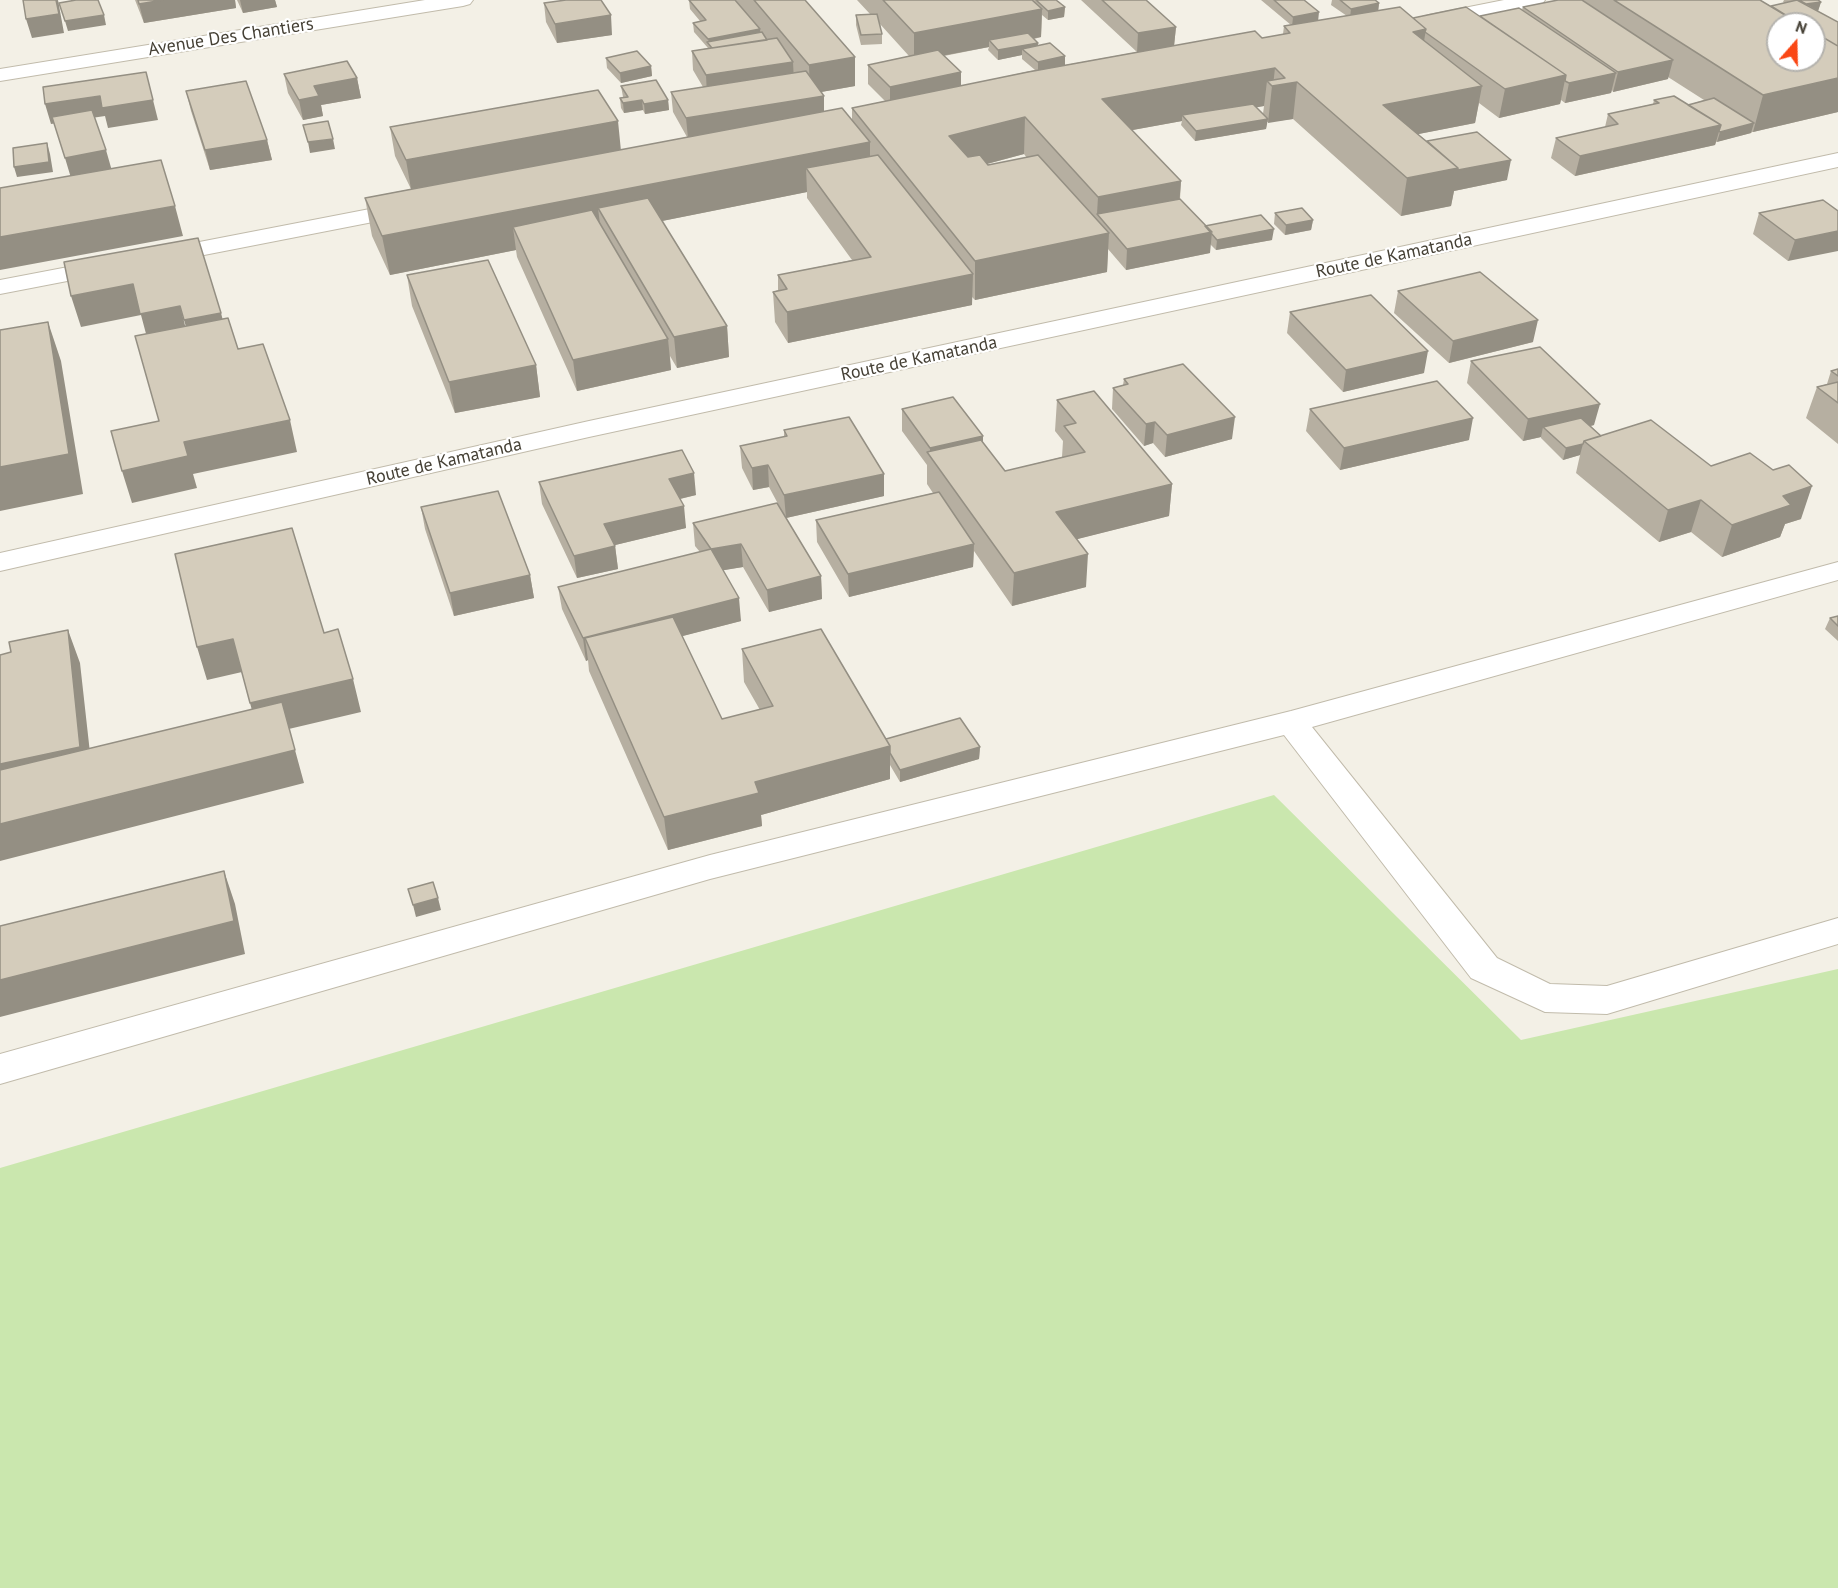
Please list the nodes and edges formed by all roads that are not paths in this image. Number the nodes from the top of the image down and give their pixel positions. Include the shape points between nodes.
1 (463, 0) edge
2 (1534, 0) edge
3 (1407, 25) edge
4 (0, 75) edge
5 (1838, 160) edge
6 (430, 204) edge
7 (0, 287) edge
8 (0, 561) edge
9 (1838, 571) edge
10 (1292, 722) junction
11 (1838, 931) edge
12 (0, 1069) edge

1 - 4 street, Avenue Des Chantiers
2 - 3 street
5 - 8 street, Route de Kamatanda
6 - 7 street
9 - 10 street
10 - 11 street via 1484,968 1545,998 1607,1000
10 - 12 street via 710,867

